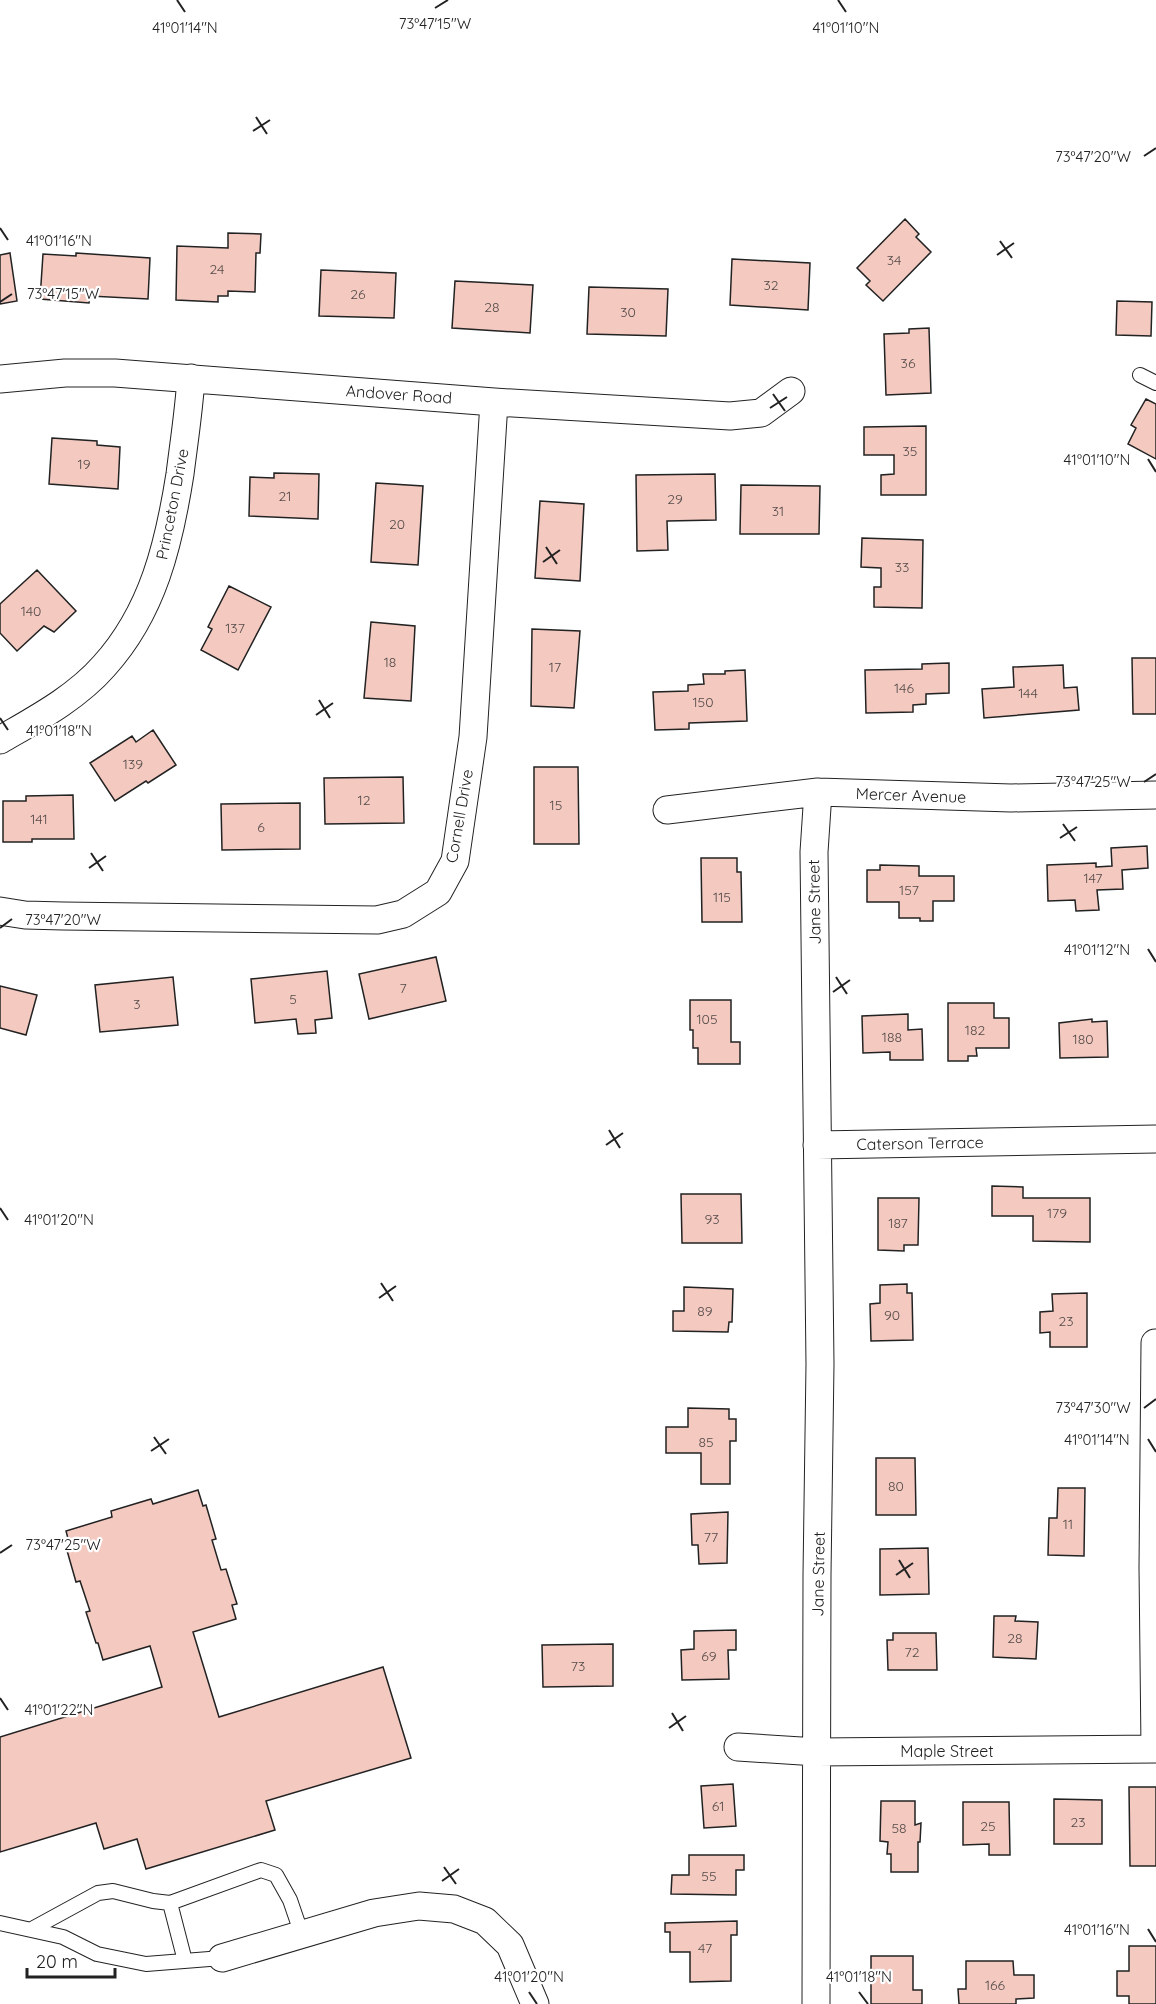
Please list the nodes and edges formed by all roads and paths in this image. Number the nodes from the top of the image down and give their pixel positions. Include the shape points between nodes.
1 (1140, 375) dead end
2 (191, 378) junction
3 (0, 379) edge
4 (1156, 383) edge
5 (790, 391) dead end
6 (494, 402) junction
7 (0, 740) edge
8 (818, 792) junction
9 (1156, 795) edge
10 (667, 810) dead end
11 (0, 912) edge
12 (1156, 1139) edge
13 (817, 1145) junction
14 (1155, 1343) edge
15 (738, 1748) dead end
16 (1156, 1749) edge
17 (817, 1752) junction
18 (170, 1903) junction
19 (0, 1923) edge
20 (32, 1929) junction
21 (302, 1935) junction
22 (222, 1958) joint
23 (185, 1961) junction
24 (535, 2004) edge
25 (816, 2004) edge

1 - 4 lane
2 - 3 street, Andover Road via 65,373
2 - 6 street, Andover Road
2 - 7 street, Princeton Drive via 172,525 146,604 120,648 84,686
5 - 6 street, Andover Road via 761,413 730,416
6 - 11 street, Cornell Drive via 473,737 455,861 438,892 403,914 377,920
8 - 9 street, Mercer Avenue via 1011,798
8 - 10 street, Mercer Avenue
8 - 13 street, Jane Street via 814,852
12 - 13 street, Caterson Terrace
13 - 17 street, Jane Street
14 - 16 street
15 - 17 street, Maple Street
16 - 17 street, Maple Street
17 - 25 street, Jane Street
18 - 20 lane via 113,1892 98,1893
18 - 21 lane via 261,1870 276,1875
18 - 23 lane
19 - 20 lane
20 - 23 lane via 63,1937 98,1954 146,1964
21 - 22 street
21 - 24 street via 374,1913 419,1906 454,1909 485,1921 510,1945
22 - 23 lane

